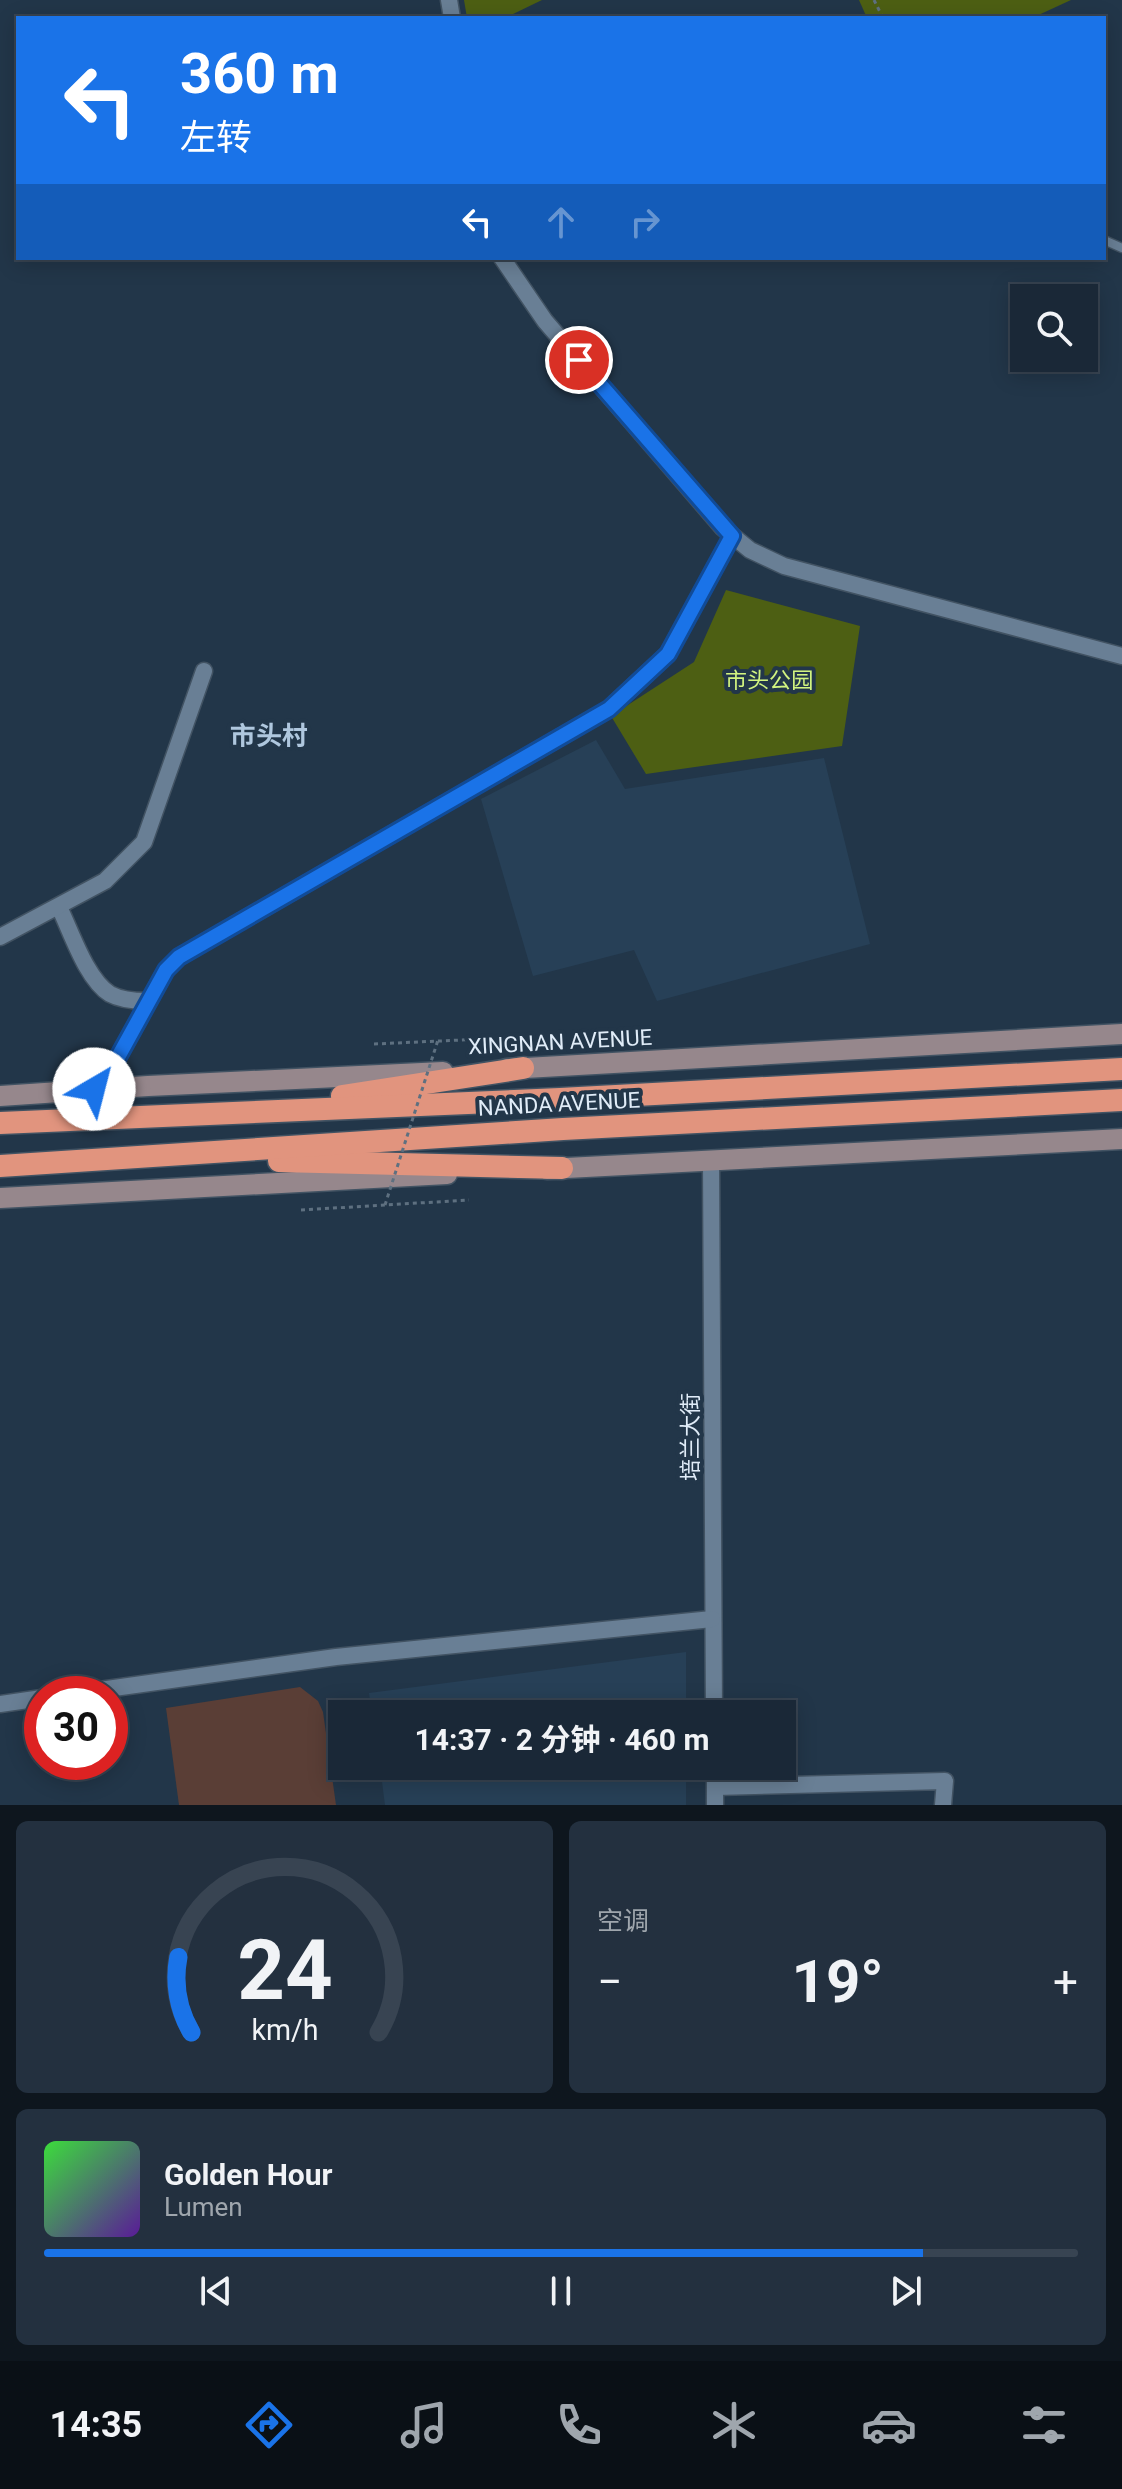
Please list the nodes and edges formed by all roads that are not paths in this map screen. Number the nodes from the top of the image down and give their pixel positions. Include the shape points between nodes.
1 (503, 260) edge
2 (732, 536) junction
3 (1122, 656) edge
4 (204, 671) dead end
5 (59, 907) junction
6 (0, 937) edge
7 (147, 1001) junction
8 (1122, 1034) edge
9 (523, 1068) junction
10 (1122, 1069) edge
11 (94, 1089) junction
12 (0, 1096) edge
13 (1122, 1100) edge
14 (228, 1113) junction
15 (0, 1123) edge
16 (1122, 1139) edge
17 (141, 1157) junction
18 (711, 1160) junction
19 (0, 1166) edge
20 (562, 1168) junction
21 (0, 1198) edge
22 (712, 1619) junction
23 (128, 1686) edge
24 (714, 1700) edge
25 (24, 1701) edge
26 (0, 1704) edge
27 (716, 1780) edge
28 (716, 1787) junction
29 (715, 1805) edge
30 (943, 1805) edge

1 - 2 street via 545,321
2 - 3 street via 784,566
2 - 7 street via 668,654 609,709 179,957
4 - 5 street via 144,842 105,881
5 - 6 street
5 - 7 street via 89,971 109,993
7 - 11 street via 112,1068
8 - 9 main road, XINGNAN AVENUE
9 - 11 main road, XINGNAN AVENUE
9 - 14 highway
10 - 14 highway, NANDA AVENUE
11 - 12 main road, XINGNAN AVENUE
13 - 17 highway, NANDA AVENUE
14 - 15 highway, NANDA AVENUE
16 - 18 main road
17 - 19 highway, NANDA AVENUE
17 - 20 highway
18 - 20 main road
18 - 22 street, 培兰大街
20 - 21 main road
22 - 23 street via 336,1657
22 - 24 street, 培兰大街
25 - 26 street
27 - 28 street
28 - 29 street
28 - 30 street via 945,1781

